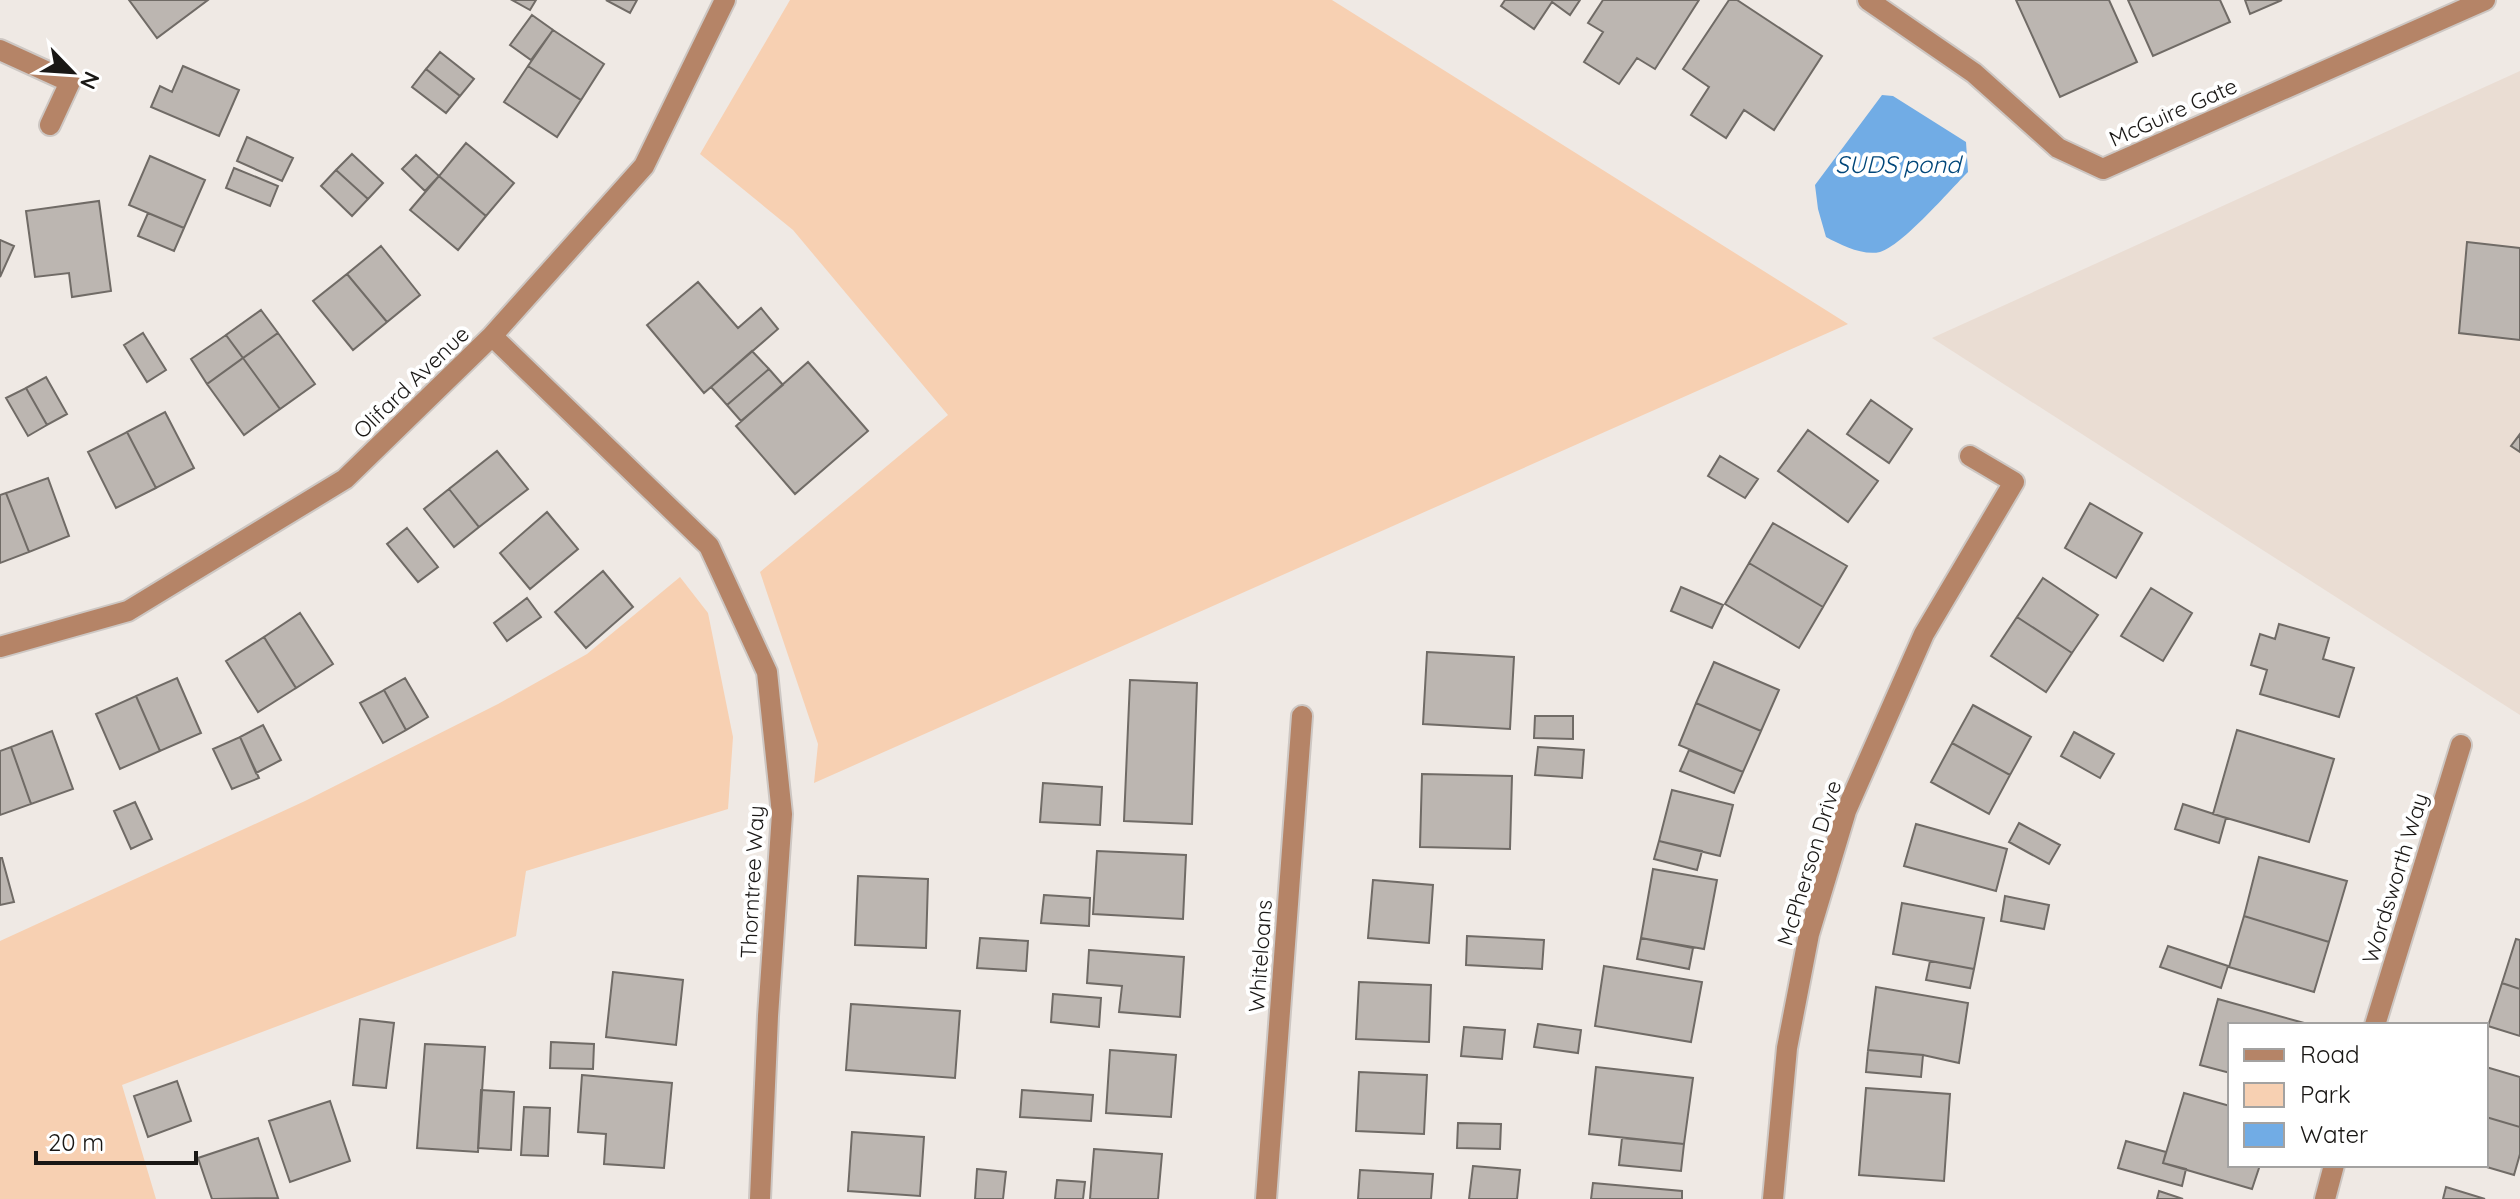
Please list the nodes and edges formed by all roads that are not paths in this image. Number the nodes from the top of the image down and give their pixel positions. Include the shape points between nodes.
1 (725, 0) edge
2 (1868, 0) edge
3 (2485, 0) edge
4 (0, 50) edge
5 (50, 125) dead end
6 (492, 336) junction
7 (1970, 456) dead end
8 (0, 647) edge
9 (1302, 716) dead end
10 (2461, 745) dead end
11 (2376, 1023) edge
12 (2333, 1167) edge
13 (760, 1199) edge
14 (1266, 1199) edge
15 (1773, 1199) edge
16 (2325, 1199) edge

1 - 6 street, Olifard Avenue via 644,166
2 - 3 street, McGuire Gate via 1974,73 2058,148 2103,169
4 - 5 street via 70,82
6 - 8 street, Olifard Avenue via 345,479 128,611
6 - 13 street, Thorntree Way via 709,546 767,672 782,814
7 - 15 street, McPherson Drive via 2014,482 1924,634 1846,811 1809,934 1790,1034
9 - 14 street, Whiteloans
10 - 11 street, Wordsworth Way
12 - 16 street

